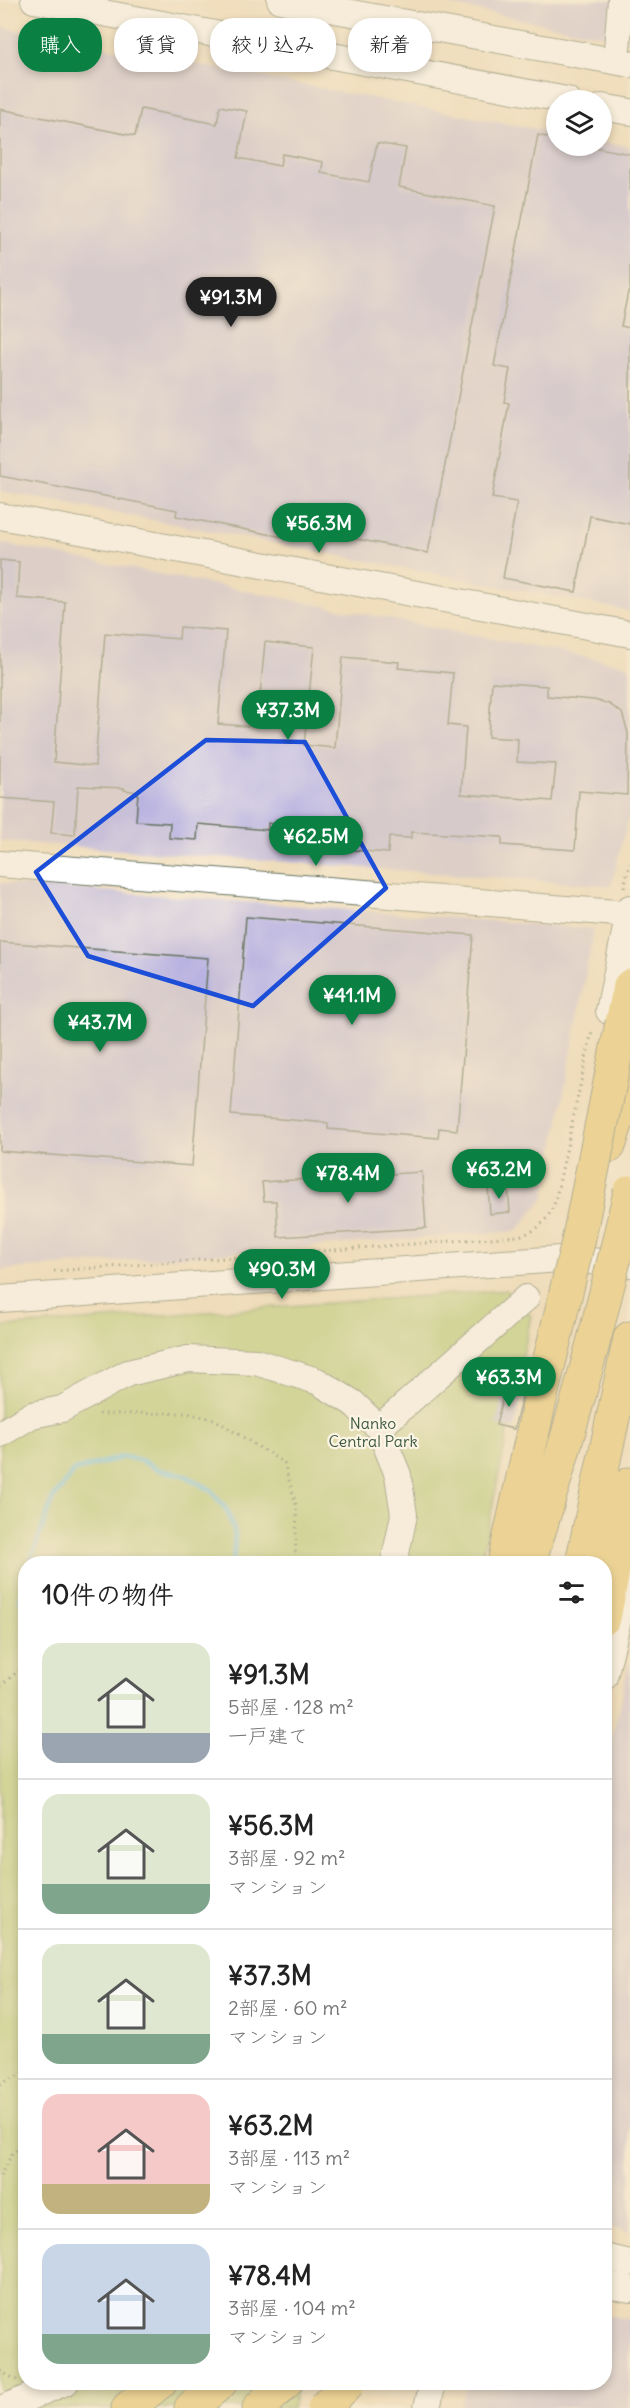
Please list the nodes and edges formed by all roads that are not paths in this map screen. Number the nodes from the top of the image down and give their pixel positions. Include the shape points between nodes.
1 (34, 0) edge
2 (280, 0) edge
3 (621, 0) edge
4 (623, 62) edge
5 (546, 96) edge
6 (612, 109) edge
7 (630, 112) edge
8 (0, 516) edge
9 (630, 634) edge
10 (0, 864) edge
11 (626, 912) edge
12 (630, 987) edge
13 (630, 1080) edge
14 (630, 1192) edge
15 (630, 1225) edge
16 (569, 1250) junction
17 (630, 1264) edge
18 (526, 1298) dead end
19 (0, 1299) edge
20 (630, 1338) edge
21 (630, 1384) edge
22 (530, 1394) dead end
23 (379, 1428) junction
24 (521, 1430) dead end
25 (0, 1434) edge
26 (630, 1484) edge
27 (609, 1552) edge
28 (395, 1556) edge
29 (494, 1556) edge
30 (506, 1556) edge
31 (531, 1556) edge
32 (548, 1556) edge
33 (583, 1556) edge
34 (630, 1571) edge
35 (612, 1644) edge
36 (612, 2259) edge
37 (630, 2263) edge
38 (612, 2286) edge
39 (630, 2289) edge
40 (47, 2390) edge
41 (150, 2390) edge
42 (212, 2390) edge
43 (278, 2390) edge
44 (329, 2390) edge
45 (342, 2390) edge
46 (432, 2390) edge
47 (3, 2408) edge
48 (128, 2408) edge
49 (191, 2408) edge
50 (259, 2408) edge
51 (325, 2408) edge
52 (427, 2408) edge

1 - 5 street
2 - 4 street
3 - 4 street
6 - 7 street
8 - 9 street
10 - 11 street
11 - 16 street
12 - 16 highway, bridge
13 - 16 highway, bridge
14 - 31 highway, bridge via 572,1423
15 - 32 highway
16 - 17 street
16 - 19 street
16 - 22 street
16 - 30 highway, bridge
18 - 23 street
20 - 33 highway
21 - 27 highway
23 - 25 street via 354,1403 317,1381 256,1362 188,1359 128,1373 62,1409 32,1415
23 - 28 street via 398,1475 404,1515
24 - 29 street
26 - 27 highway
34 - 35 street
36 - 37 street
38 - 39 street
40 - 47 street
41 - 48 highway
42 - 49 highway
43 - 50 highway
44 - 51 street
45 - 51 highway, bridge
46 - 52 street

